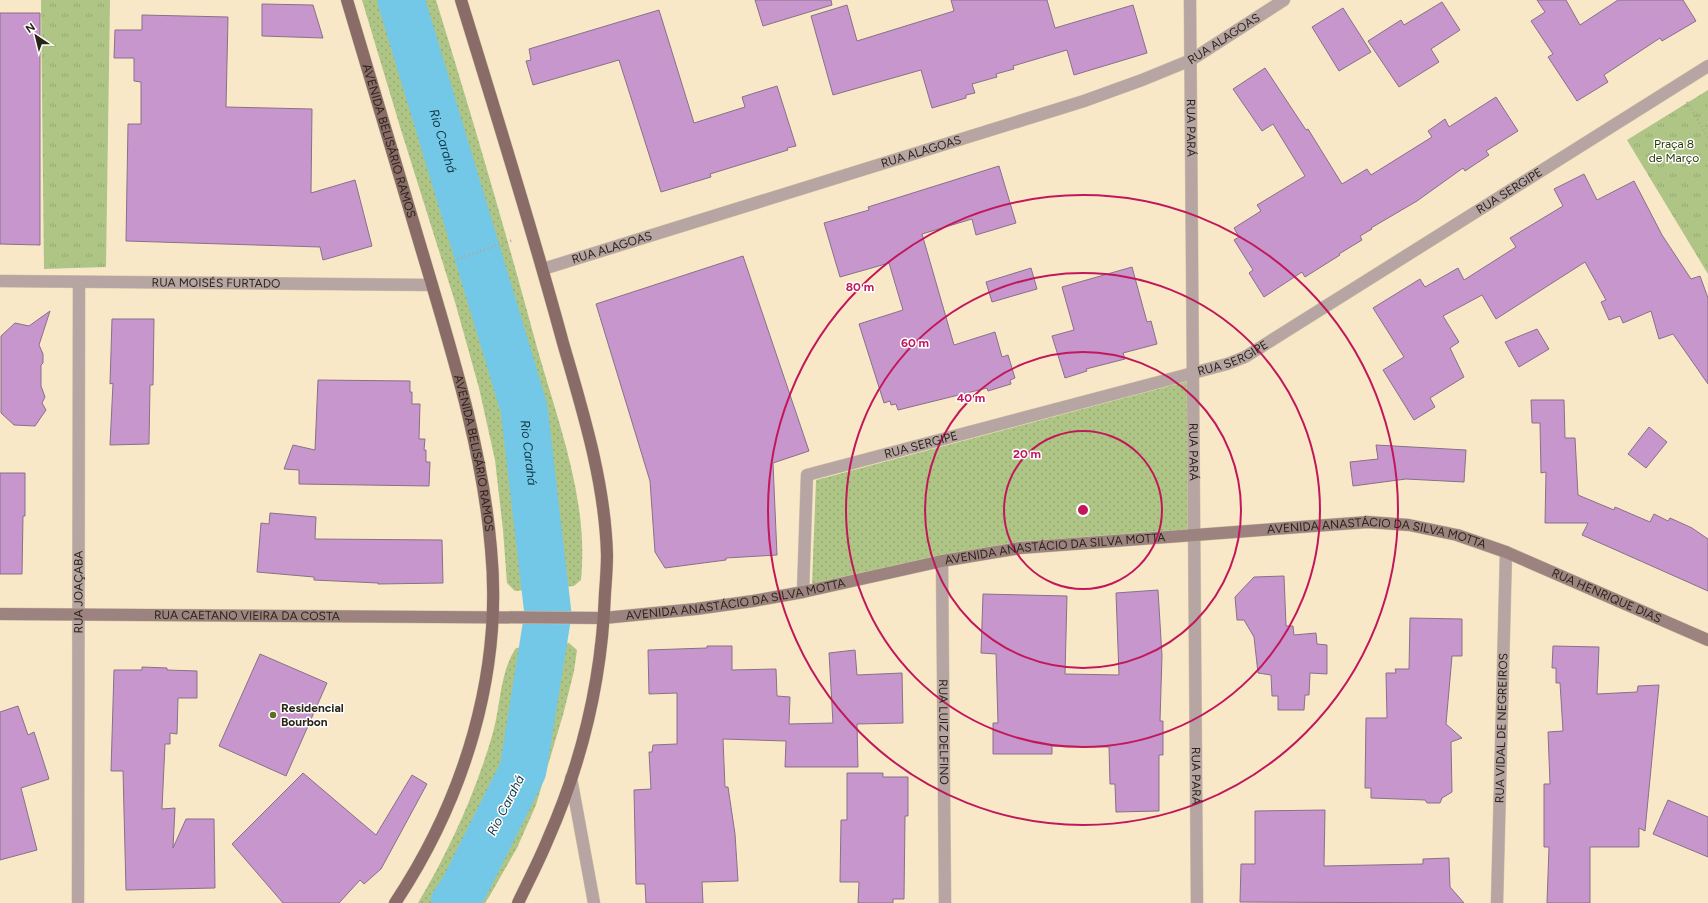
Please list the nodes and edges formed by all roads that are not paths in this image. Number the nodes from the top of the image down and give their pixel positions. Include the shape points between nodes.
1 (347, 0) edge
2 (461, 0) edge
3 (1190, 0) edge
4 (1284, 0) edge
5 (1191, 60) junction
6 (1708, 66) edge
7 (543, 269) junction
8 (0, 281) edge
9 (79, 282) junction
10 (432, 285) junction
11 (1193, 373) junction
12 (1194, 534) junction
13 (1506, 552) junction
14 (942, 560) junction
15 (803, 592) junction
16 (0, 614) edge
17 (79, 614) junction
18 (493, 617) junction
19 (521, 617) joint
20 (604, 618) junction
21 (1708, 640) edge
22 (571, 778) junction
23 (78, 903) edge
24 (395, 903) edge
25 (518, 903) edge
26 (594, 903) edge
27 (945, 903) edge
28 (1198, 903) edge
29 (1497, 903) edge

1 - 10 main road, AVENIDA BELISÁRIO RAMOS
2 - 7 main road
3 - 5 street, RUA PARÁ
4 - 5 street, RUA ALAGOAS
5 - 7 street, RUA ALAGOAS via 1084,101
5 - 11 street, RUA PARÁ
6 - 11 street, RUA SERGIPE via 1245,357
7 - 20 main road via 590,440 603,506 607,556
8 - 9 street, RUA MOISÉS FURTADO
9 - 10 street, RUA MOISÉS FURTADO
9 - 17 street, RUA JOAÇABA
10 - 18 main road, AVENIDA BELISÁRIO RAMOS via 463,394 486,503 492,551
11 - 12 street, RUA PARÁ
11 - 15 street, RUA SERGIPE via 807,475
12 - 13 main road, AVENIDA ANASTÁCIO DA SILVA MOTTA via 1368,522 1409,525 1457,535
12 - 14 main road, AVENIDA ANASTÁCIO DA SILVA MOTTA via 1020,548
12 - 28 street, RUA PARÁ
13 - 21 main road, RUA HENRIQUE DIAS
13 - 29 street, RUA VIDAL DE NEGREIROS
14 - 15 main road, AVENIDA ANASTÁCIO DA SILVA MOTTA
14 - 27 street, RUA LUIZ DELFINO
15 - 20 main road, AVENIDA ANASTÁCIO DA SILVA MOTTA via 696,609
16 - 17 main road, RUA CAETANO VIEIRA DA COSTA
17 - 18 main road, RUA CAETANO VIEIRA DA COSTA
17 - 23 street, RUA JOAÇABA
18 - 19 main road, RUA CAETANO VIEIRA DA COSTA
18 - 24 main road, AVENIDA BELISÁRIO RAMOS via 476,726 459,780 438,831
19 - 20 main road, AVENIDA ANASTÁCIO DA SILVA MOTTA
20 - 22 main road via 598,670
22 - 25 main road via 549,837
22 - 26 street

